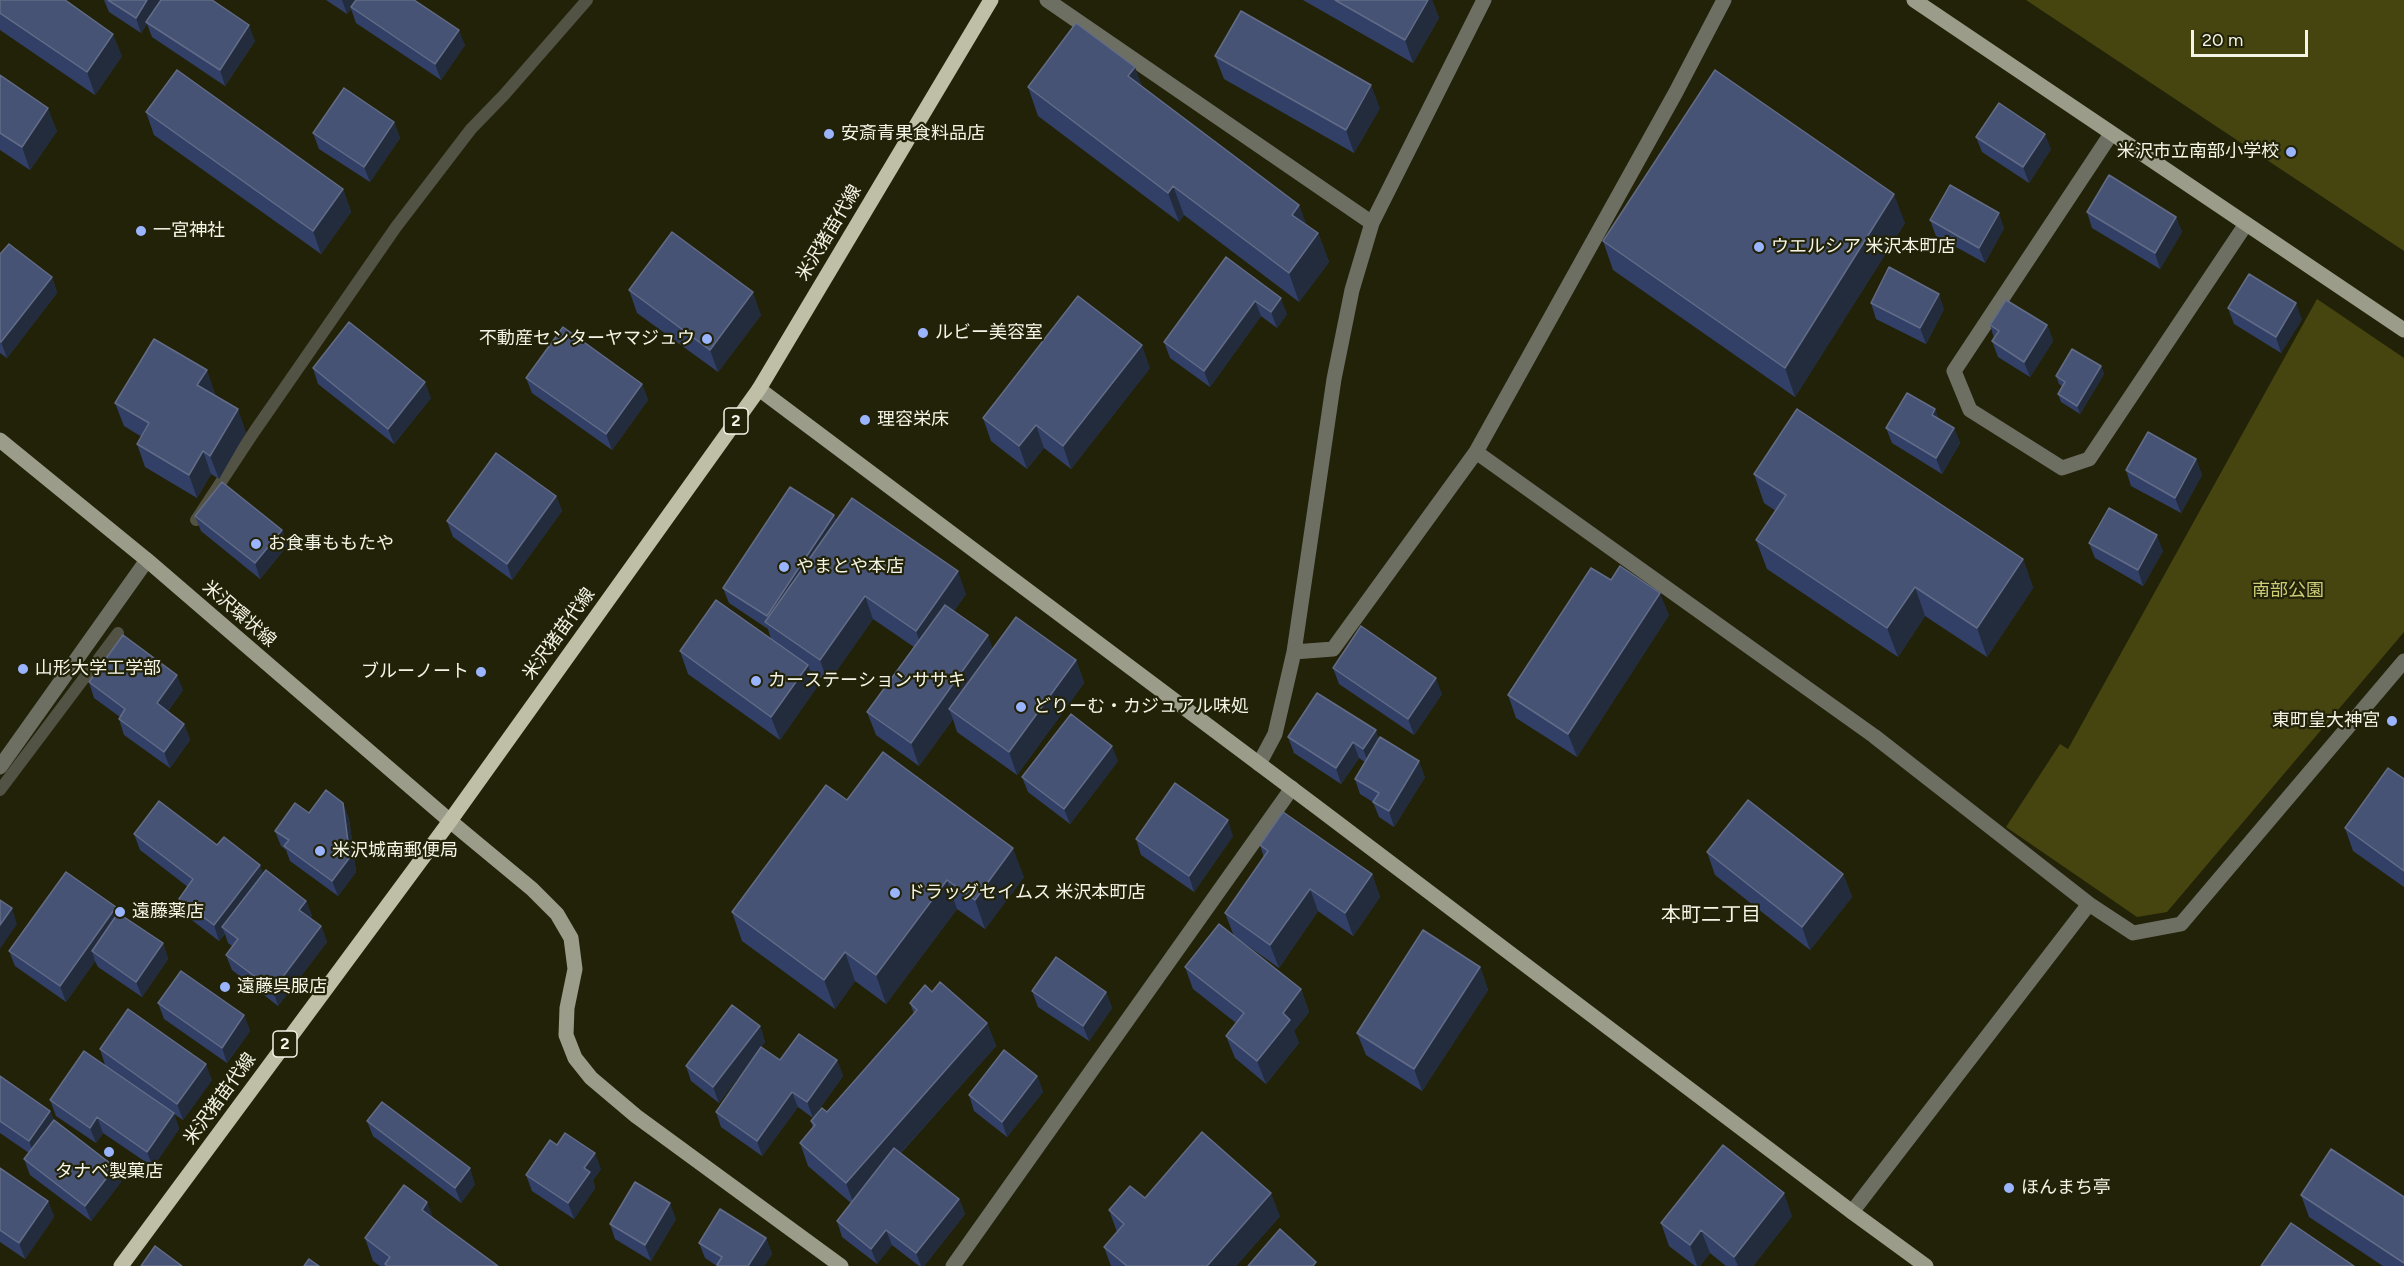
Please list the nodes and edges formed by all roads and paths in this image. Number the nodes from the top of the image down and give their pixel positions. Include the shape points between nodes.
1 (991, 0) edge
2 (1047, 0) edge
3 (1484, 0) edge
4 (1724, 0) edge
5 (1914, 0) edge
6 (2111, 134) junction
7 (1372, 223) junction
8 (2246, 224) junction
9 (2404, 330) edge
10 (759, 389) junction
11 (0, 440) edge
12 (1476, 452) junction
13 (147, 560) junction
14 (1293, 652) junction
15 (2404, 660) edge
16 (1259, 764) junction
17 (0, 767) edge
18 (1292, 788) junction
19 (450, 821) junction
20 (2088, 904) junction
21 (1852, 1212) junction
22 (121, 1266) edge
23 (842, 1266) edge
24 (953, 1266) edge
25 (1926, 1266) edge

1 - 10 main road, 米沢猪苗代線 / 2
2 - 7 street
3 - 7 street
4 - 12 street
5 - 6 street
6 - 8 street
6 - 8 street via 1954,372 1970,410 2062,468 2089,459
7 - 14 street via 1352,290 1334,380
8 - 9 street
10 - 16 street
10 - 19 main road, 米沢猪苗代線 / 2
11 - 13 street, 米沢環状線
12 - 14 street via 1333,649
12 - 20 street via 1874,736
13 - 17 street
13 - 19 street, 米沢環状線
14 - 16 street via 1275,734
15 - 20 street via 2181,924 2133,933
16 - 18 street
18 - 21 street
18 - 24 street
19 - 22 main road, 米沢猪苗代線 / 2
19 - 23 street, 米沢環状線 via 532,889 557,914 571,938 575,969 566,1035 575,1058 591,1078 636,1116
20 - 21 street
21 - 25 street

